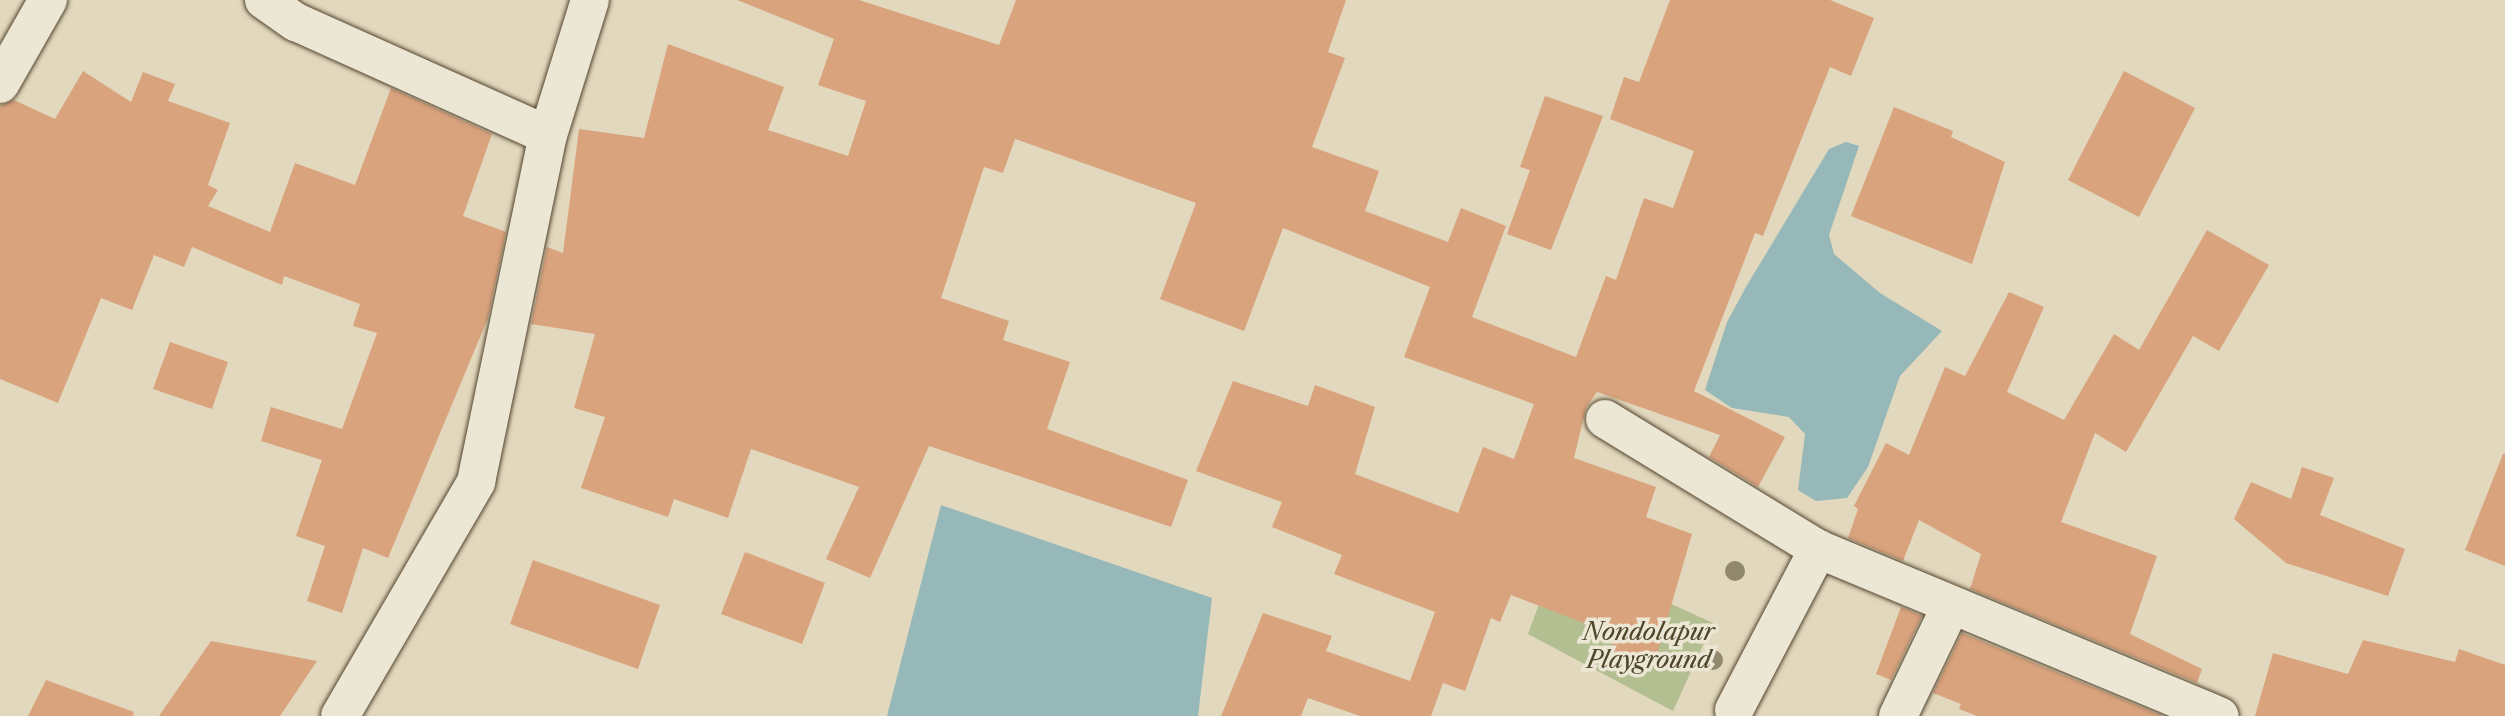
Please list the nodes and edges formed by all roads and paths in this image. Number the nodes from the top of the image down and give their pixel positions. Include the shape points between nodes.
1 (48, 0) edge
2 (264, 0) edge
3 (590, 0) edge
4 (0, 84) edge
5 (548, 135) junction
6 (1605, 419) dead end
7 (1818, 549) junction
8 (1951, 606) junction
9 (1734, 710) dead end
10 (340, 716) edge
11 (1898, 716) edge
12 (2220, 716) edge

1 - 4 street
2 - 5 street via 296,22
3 - 5 street
5 - 10 street via 475,482
6 - 7 street
7 - 8 street
7 - 9 street
8 - 11 street
8 - 12 street

